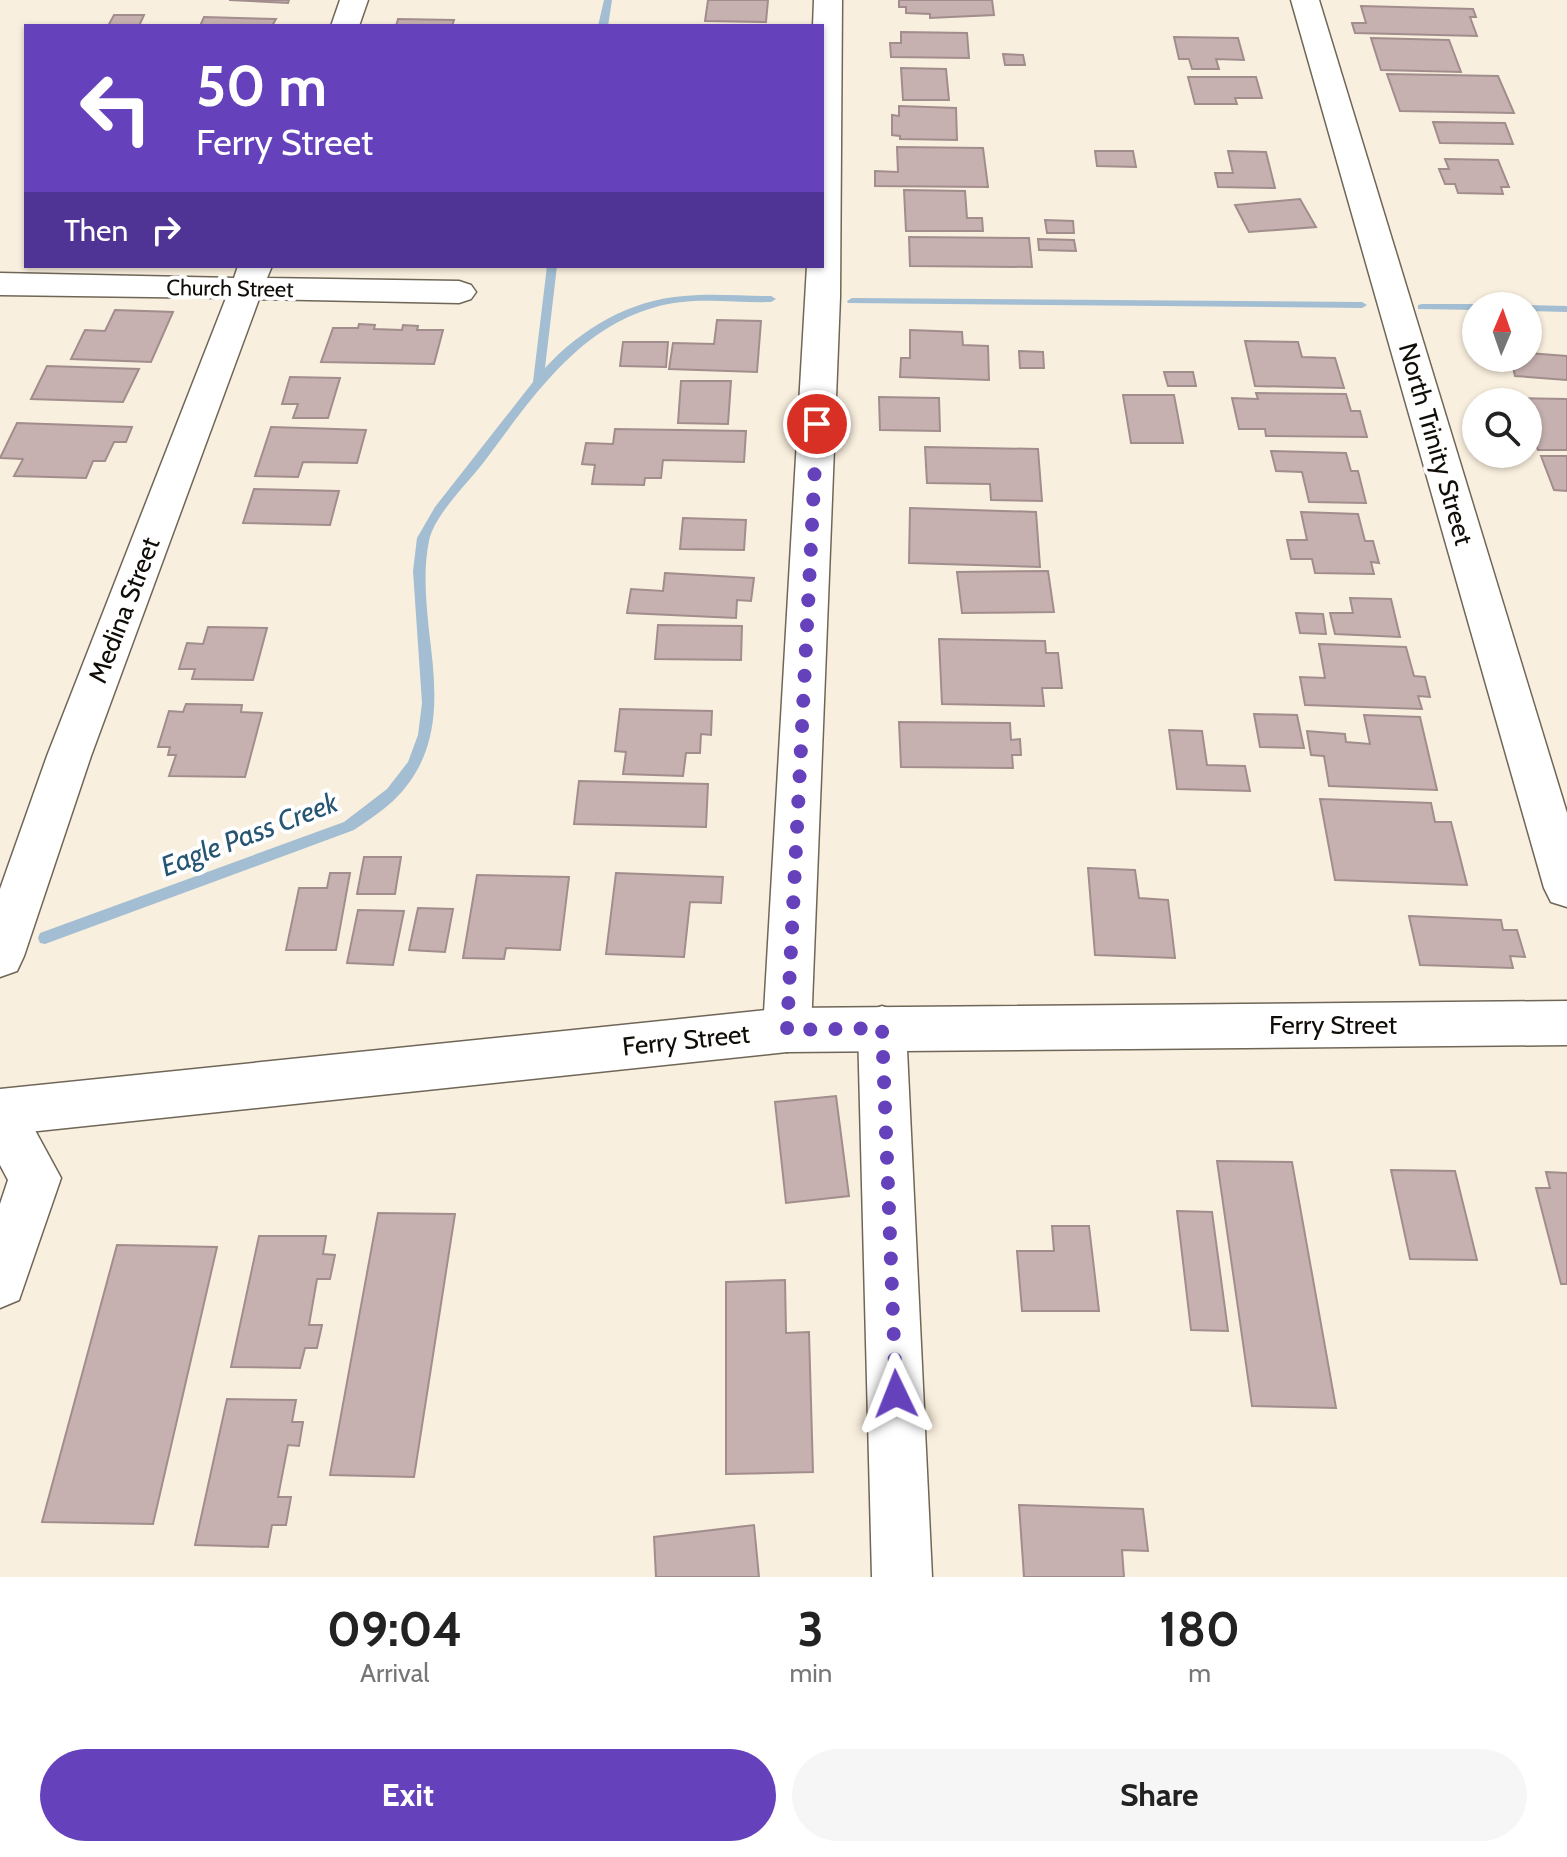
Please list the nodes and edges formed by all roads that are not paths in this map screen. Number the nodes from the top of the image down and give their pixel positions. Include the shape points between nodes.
1 (354, 0) edge
2 (828, 0) edge
3 (1305, 0) edge
4 (346, 24) edge
5 (824, 238) edge
6 (823, 268) edge
7 (251, 277) edge
8 (0, 284) edge
9 (459, 292) dead end
10 (1567, 888) edge
11 (0, 956) edge
12 (1567, 1023) edge
13 (882, 1028) junction
14 (787, 1030) junction
15 (0, 1114) edge
16 (0, 1281) edge
17 (902, 1577) edge

1 - 4 street
2 - 5 street
3 - 10 street, North Trinity Street
6 - 14 street
7 - 8 street, Church Street
7 - 9 street, Church Street
7 - 11 street, Medina Street via 69,756
12 - 13 street, Ferry Street
13 - 14 street, Ferry Street
13 - 17 street
14 - 15 street, Ferry Street
15 - 16 street via 35,1178

